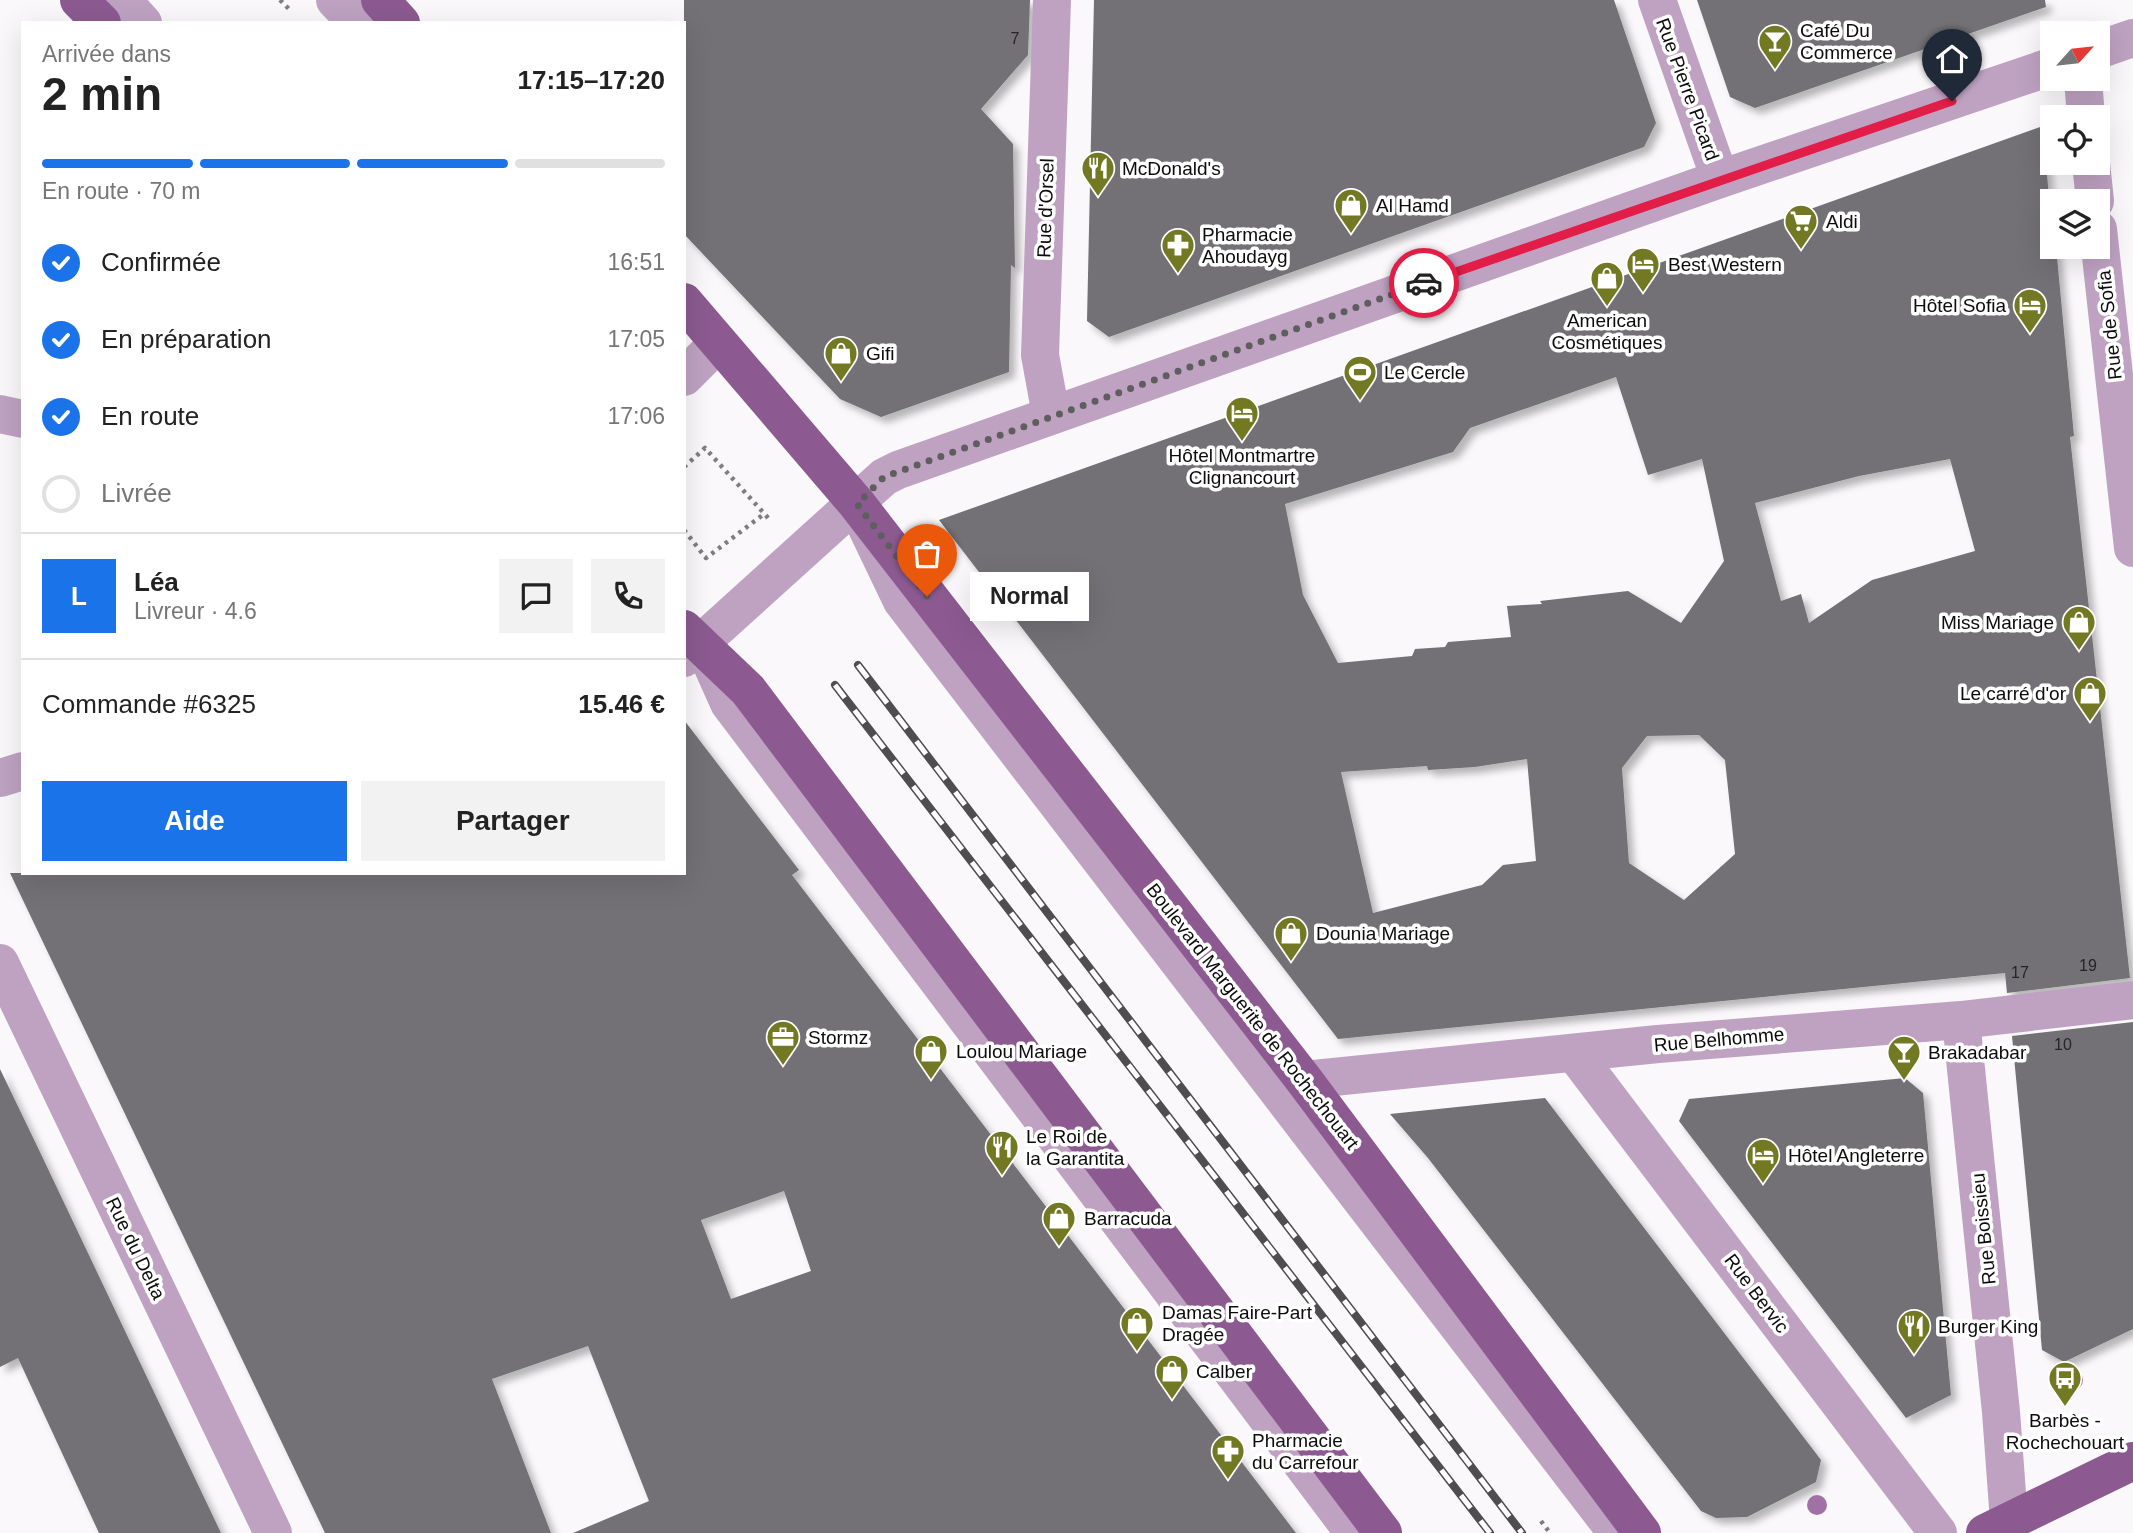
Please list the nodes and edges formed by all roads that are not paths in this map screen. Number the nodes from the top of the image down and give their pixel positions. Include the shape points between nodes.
1 (79, 0) edge
2 (122, 0) edge
3 (335, 0) edge
4 (380, 0) edge
5 (1052, 0) edge
6 (1657, 0) edge
7 (100, 21) edge
8 (141, 21) edge
9 (355, 21) edge
10 (399, 21) edge
11 (2133, 38) edge
12 (2110, 46) edge
13 (2040, 70) edge
14 (1720, 179) junction
15 (2101, 259) edge
16 (686, 306) edge
17 (701, 339) edge
18 (686, 373) edge
19 (0, 414) edge
20 (1051, 415) junction
21 (21, 419) edge
22 (857, 504) junction
23 (2133, 548) edge
24 (690, 644) edge
25 (21, 772) edge
26 (0, 778) edge
27 (0, 963) edge
28 (2133, 1000) edge
29 (1961, 1020) junction
30 (1575, 1054) junction
31 (1304, 1080) junction
32 (2133, 1461) edge
33 (1997, 1527) edge
34 (273, 1533) edge
35 (1354, 1533) edge
36 (1383, 1533) edge
37 (1617, 1533) edge
38 (1642, 1533) edge
39 (1938, 1533) edge

1 - 7 main road
2 - 8 street
3 - 9 street
4 - 10 main road
5 - 20 street, Rue d'Orsel via 1040,355
6 - 14 street, Rue Pierre Picard
11 - 12 street
13 - 14 street
14 - 20 street
15 - 23 street, Rue de Sofia
16 - 17 main road, Boulevard Marguerite de Rochechouart
17 - 18 street
17 - 22 main road, Boulevard Marguerite de Rochechouart
19 - 21 street
20 - 22 street via 898,470 884,477
22 - 24 street
22 - 31 main road, Boulevard Marguerite de Rochechouart
22 - 37 street, Boulevard Marguerite de Rochechouart via 902,601
24 - 35 street via 729,703
24 - 36 main road via 748,690
25 - 26 street
27 - 34 street, Rue du Delta
28 - 29 street, Rue Belhomme
29 - 30 street, Rue Belhomme
29 - 33 street, Rue Boissieu via 2001,1412
30 - 31 street, Rue Belhomme
30 - 39 street, Rue Bervic
31 - 38 main road, Boulevard Marguerite de Rochechouart
32 - 33 main road

